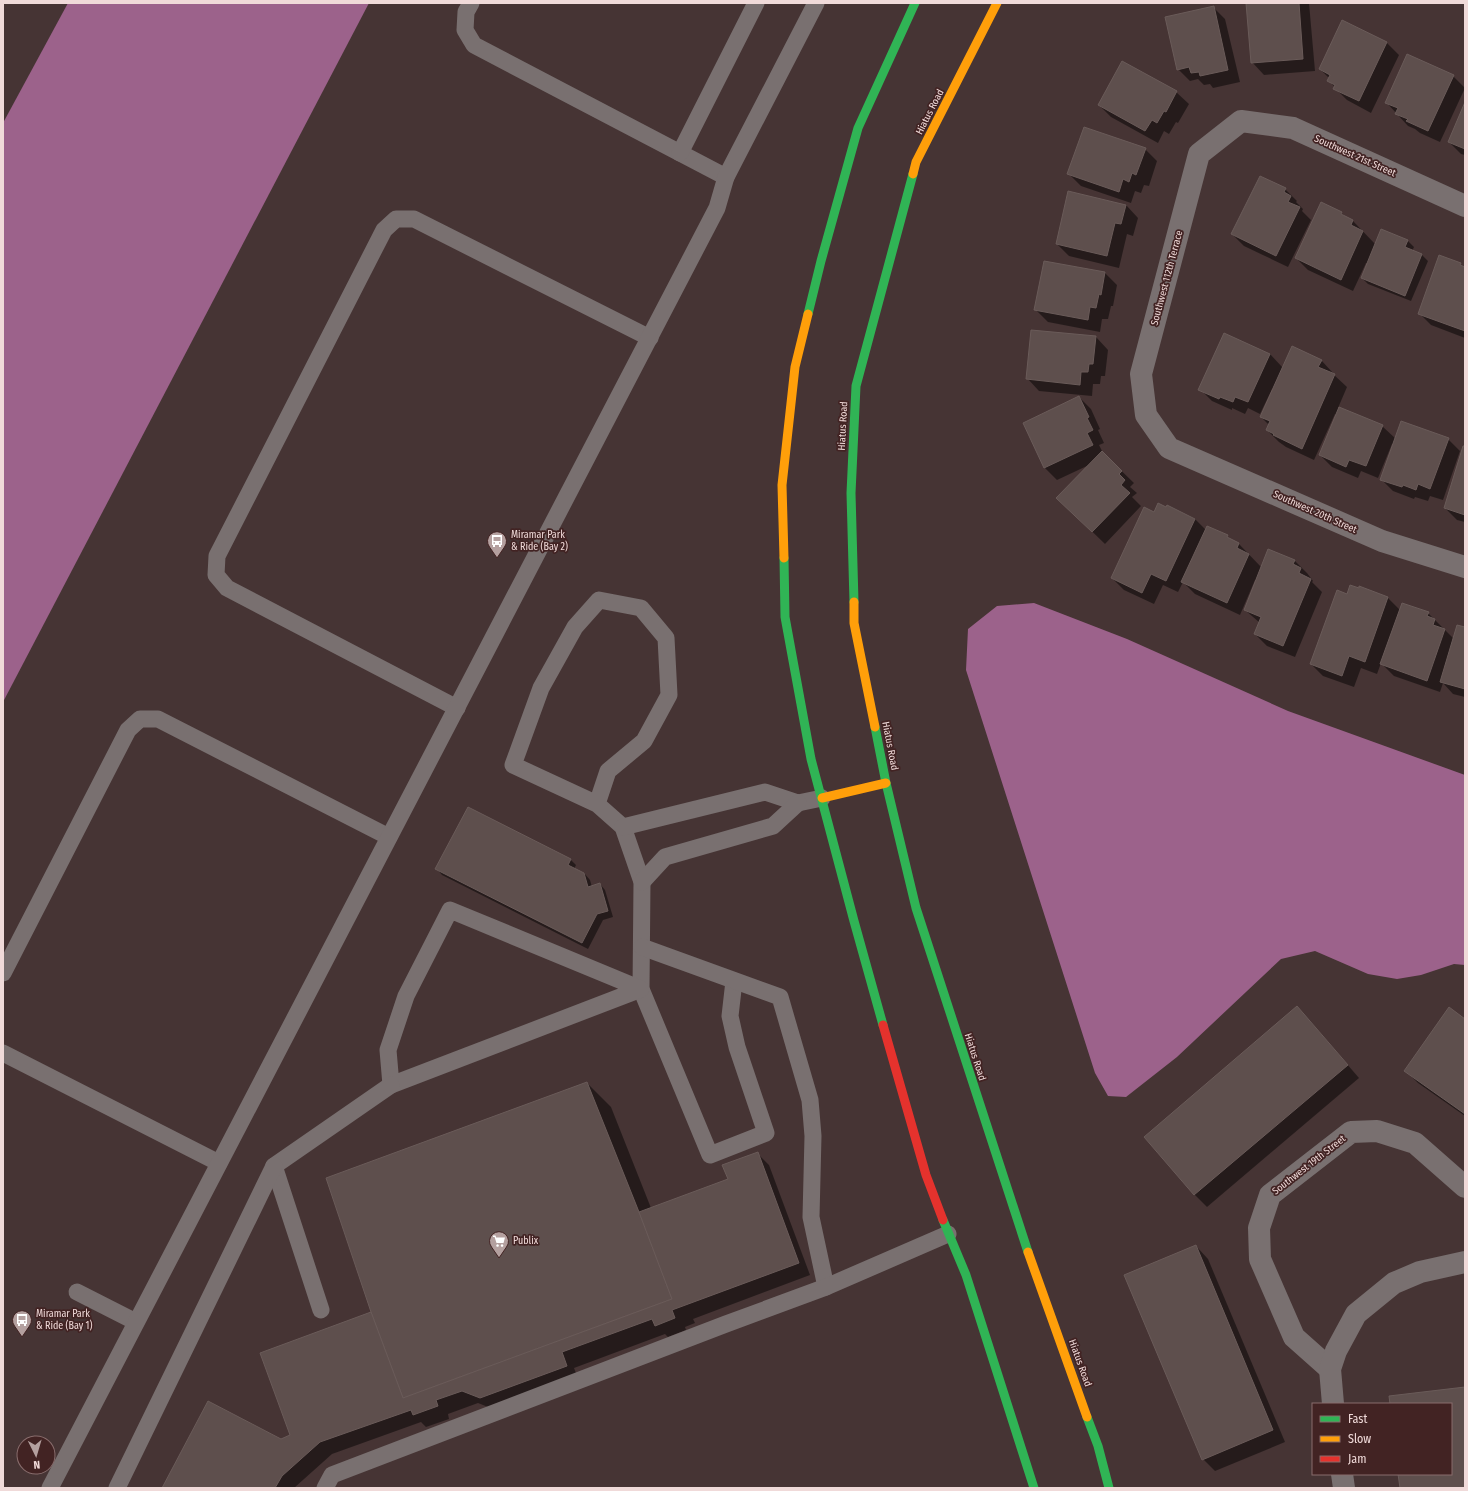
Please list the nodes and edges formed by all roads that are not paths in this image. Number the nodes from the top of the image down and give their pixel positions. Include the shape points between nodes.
1 (470, 3) edge
2 (756, 3) edge
3 (816, 3) edge
4 (915, 3) edge
5 (997, 3) edge
6 (1241, 121) joint
7 (680, 153) junction
8 (726, 178) junction
9 (1465, 206) edge
10 (650, 338) junction
11 (1169, 448) joint
12 (1465, 567) edge
13 (456, 708) junction
14 (886, 783) junction
15 (822, 798) junction
16 (798, 803) junction
17 (597, 804) junction
18 (623, 827) junction
19 (389, 837) junction
20 (642, 882) junction
21 (642, 947) junction
22 (3, 973) edge
23 (734, 981) junction
24 (641, 989) junction
25 (3, 1052) edge
26 (391, 1085) junction
27 (219, 1163) junction
28 (274, 1166) junction
29 (1465, 1187) edge
30 (948, 1234) junction
31 (1465, 1262) edge
32 (826, 1287) junction
33 (77, 1292) dead end
34 (321, 1310) dead end
35 (136, 1322) junction
36 (1330, 1369) junction
37 (1333, 1403) edge
38 (1342, 1475) edge
39 (50, 1488) edge
40 (117, 1488) edge
41 (325, 1488) edge
42 (1034, 1488) edge
43 (1110, 1488) edge
44 (1344, 1488) edge

1 - 7 lane via 466,12 465,30 474,45
2 - 7 lane
3 - 8 lane
4 - 15 main road via 858,128 795,367 782,477 785,616 811,759
5 - 14 main road, Hiatus Road via 916,162 856,386 851,493 854,623
6 - 9 street, Southwest 21st Street via 1293,128
6 - 11 street, Southwest 112th Terrace via 1199,154 1141,374 1146,415
7 - 8 lane
8 - 10 lane via 717,208
10 - 13 lane
10 - 13 lane via 414,219 396,219 384,230 217,556 216,575 227,588
11 - 12 street, Southwest 20th Street via 1382,541
13 - 19 lane
14 - 15 main road
14 - 43 main road, Hiatus Road via 916,908 1021,1234 1098,1446
15 - 16 lane
15 - 30 main road via 926,1175
16 - 18 lane via 765,792
16 - 20 lane via 773,826 665,856
17 - 17 lane via 608,771 644,741 669,695 666,638 641,608 599,600 575,627 541,688 513,765
17 - 18 lane
18 - 20 lane
19 - 22 lane via 158,719 140,719 128,730
19 - 27 lane
20 - 21 lane
21 - 23 lane
21 - 24 lane
23 - 24 lane via 730,1016 737,1047 766,1134 710,1155
23 - 32 lane via 780,997 810,1100 813,1136 811,1217
24 - 26 lane
24 - 26 lane via 450,910 406,996 388,1050
25 - 27 lane
26 - 28 lane
27 - 35 lane
28 - 34 lane
28 - 40 lane
29 - 36 street, Southwest 19th Street via 1415,1143 1378,1131 1351,1132 1270,1195 1259,1228 1260,1259 1294,1337
30 - 32 lane
30 - 42 main road via 966,1275
31 - 36 street via 1420,1272 1394,1283 1356,1314 1336,1351
32 - 41 lane via 332,1475
33 - 35 lane
35 - 39 lane
36 - 37 street
38 - 44 street

